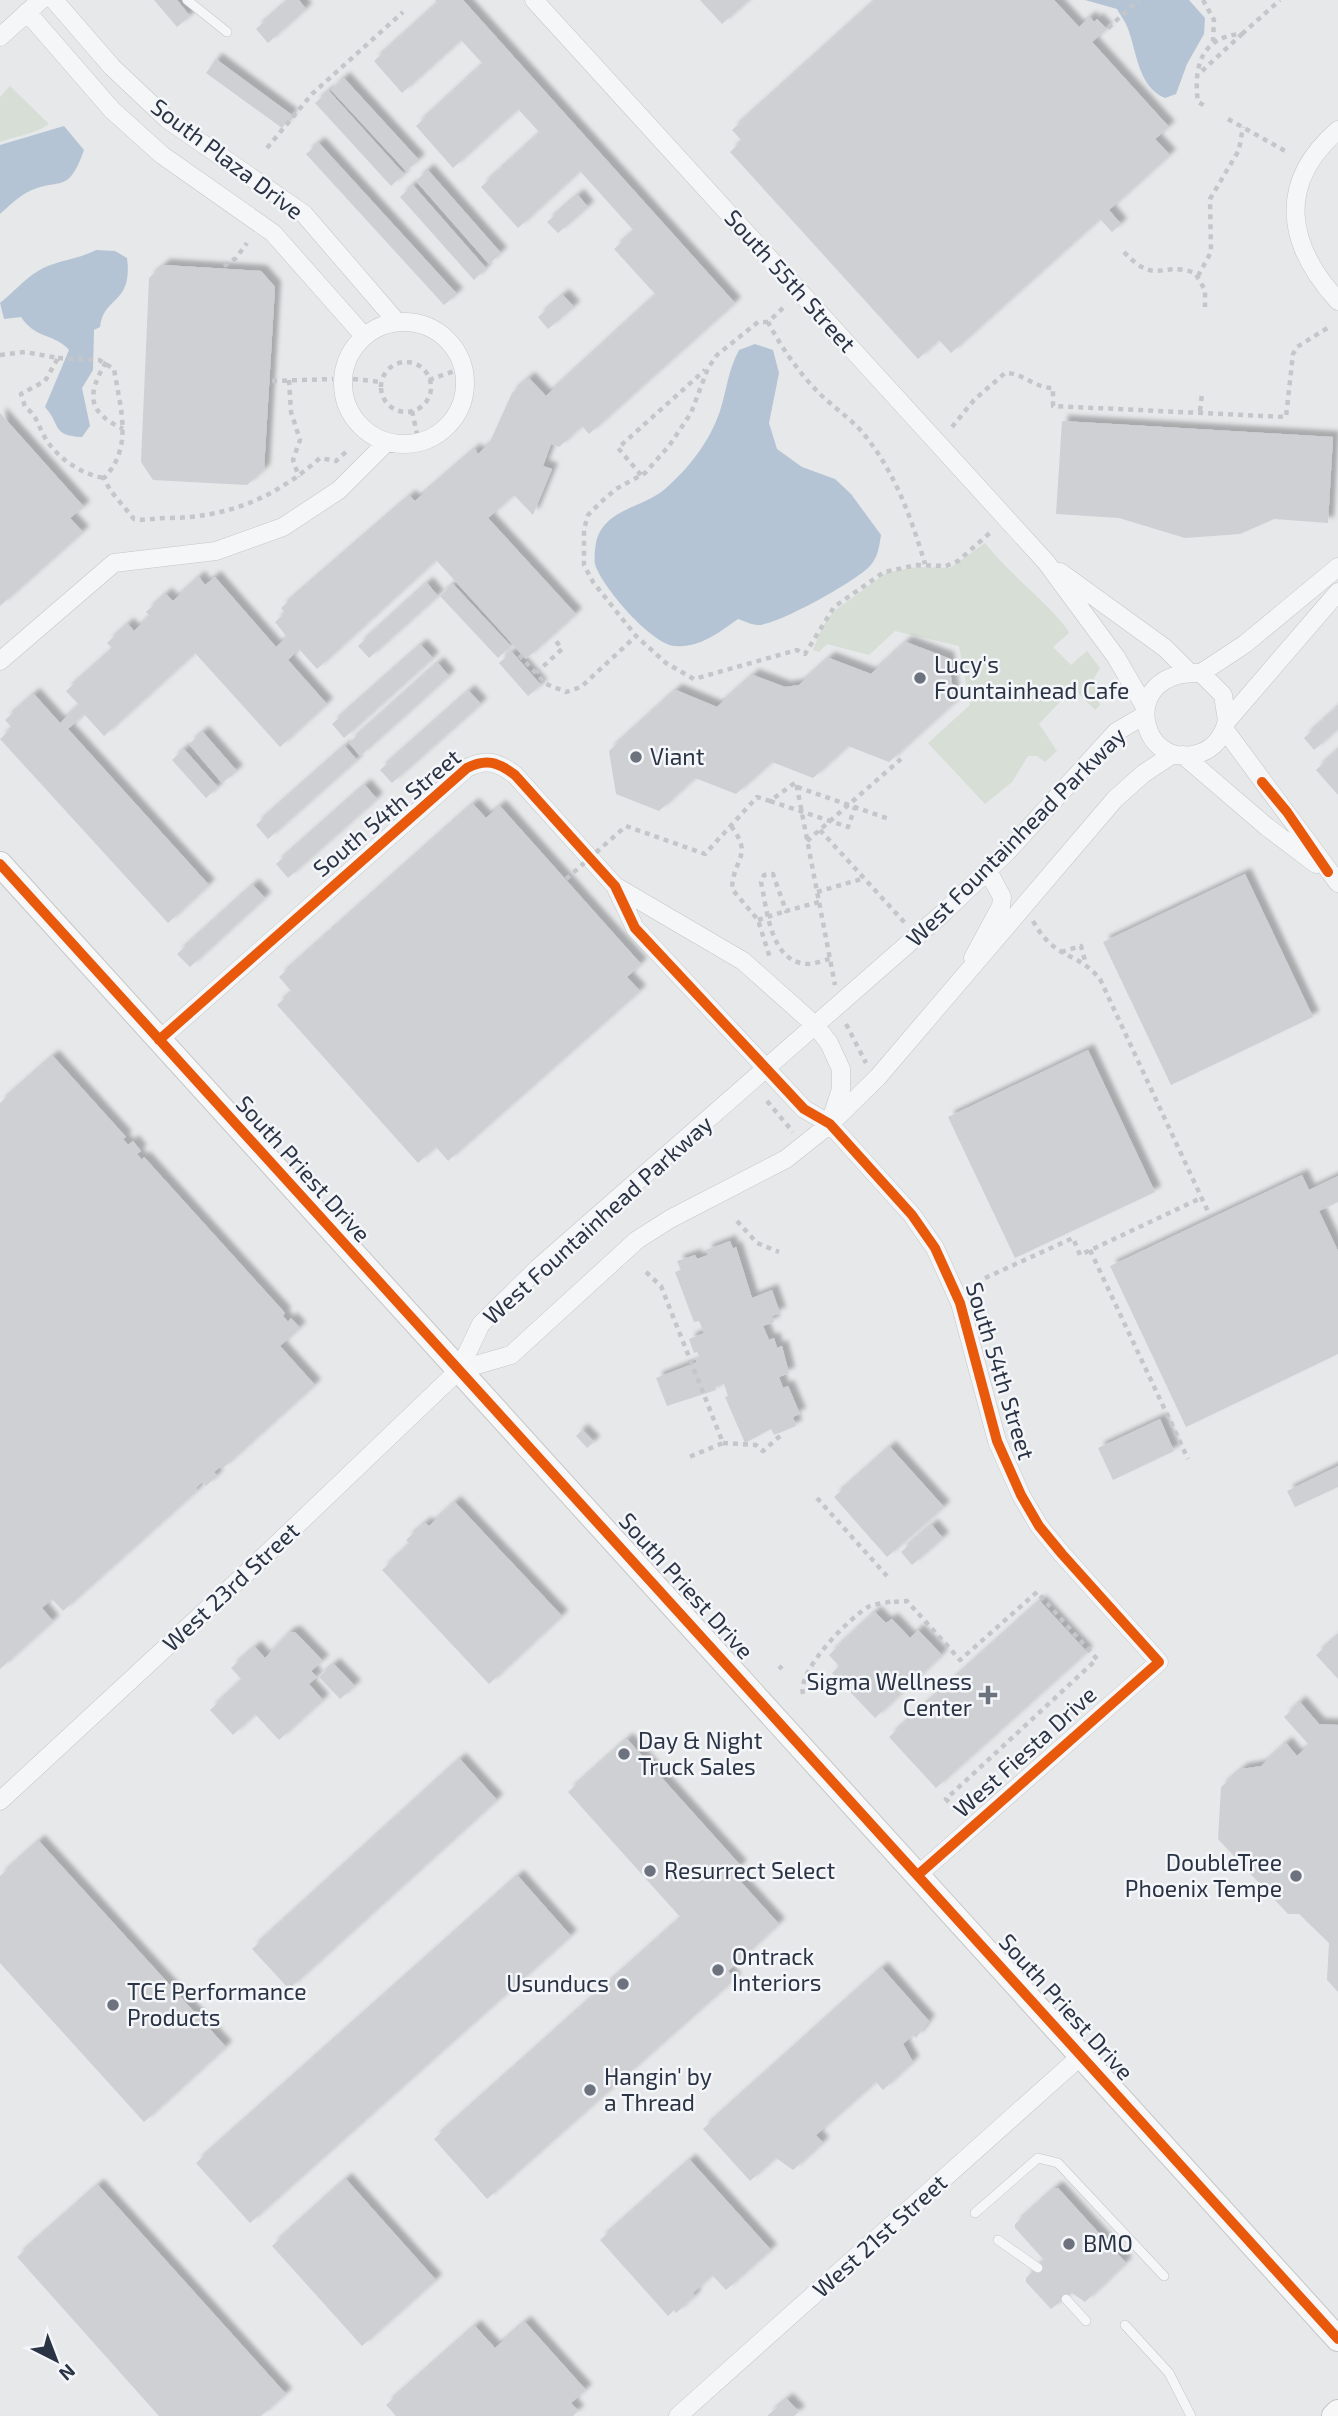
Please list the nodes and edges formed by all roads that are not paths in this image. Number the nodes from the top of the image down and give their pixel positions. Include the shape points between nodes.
1 (54, 0) edge
2 (187, 0) edge
3 (534, 0) edge
4 (34, 6) edge
5 (227, 32) dead end
6 (0, 37) edge
7 (1338, 130) edge
8 (1338, 302) edge
9 (397, 321) junction
10 (364, 336) junction
11 (386, 443) junction
12 (1046, 562) junction
13 (1338, 567) edge
14 (1338, 592) edge
15 (0, 661) edge
16 (1196, 673) junction
17 (1145, 711) junction
18 (1226, 726) junction
19 (1178, 755) junction
20 (0, 864) edge
21 (988, 871) junction
22 (1333, 878) edge
23 (615, 886) junction
24 (965, 977) junction
25 (816, 1026) junction
26 (159, 1040) junction
27 (767, 1069) junction
28 (830, 1124) junction
29 (459, 1370) junction
30 (1159, 1662) joint
31 (0, 1801) edge
32 (919, 1874) junction
33 (1082, 2055) junction
34 (975, 2213) dead end
35 (998, 2240) dead end
36 (1038, 2268) dead end
37 (1164, 2276) dead end
38 (1066, 2298) dead end
39 (1086, 2321) dead end
40 (1125, 2325) dead end
41 (1338, 2339) edge
42 (1338, 2412) edge
43 (678, 2416) edge
44 (1191, 2416) edge
45 (1334, 2416) edge

1 - 9 street, South Plaza Drive via 112,67 167,119 304,214
2 - 5 lane
3 - 12 street, South 55th Street
4 - 6 street
4 - 10 street, South Plaza Drive via 112,110 162,155 273,233
7 - 8 street via 1310,161 1295,212 1296,233 1305,257
9 - 10 street
9 - 11 street via 436,330 451,343 464,368 465,388 456,416 446,428 419,443
10 - 11 street via 345,363 343,397 359,425
11 - 15 street via 339,491 283,527 216,551 114,563
12 - 16 street, South 55th Street
12 - 17 street, South 55th Street via 1116,657
13 - 16 street via 1245,644
14 - 18 street
16 - 17 street via 1162,680 1148,697
16 - 18 street via 1223,695
17 - 19 street via 1153,739
17 - 21 street, West Fountainhead Parkway via 1116,732
18 - 19 street via 1207,750
18 - 22 street
19 - 22 street
19 - 24 street, West Fountainhead Parkway via 1143,774 1115,799
20 - 26 main road, South Priest Drive
21 - 24 street via 1002,897 1001,906
21 - 25 street, West Fountainhead Parkway
23 - 25 street, South 54th Street via 743,961
23 - 26 street, South 54th Street via 515,775 494,762 480,762 467,768
23 - 27 street, South 54th Street via 635,928
24 - 28 street, West Fountainhead Parkway via 867,1090
25 - 27 street, West Fountainhead Parkway
25 - 28 street via 841,1069 841,1089
26 - 29 main road, South Priest Drive
27 - 28 street via 804,1109
27 - 29 street, West Fountainhead Parkway via 520,1285 481,1324
28 - 29 street, West Fountainhead Parkway via 786,1159 637,1240 511,1355
28 - 30 street, South 54th Street via 912,1215 944,1265 963,1313 997,1441 1031,1512 1062,1554
29 - 31 street, West 23rd Street
29 - 32 main road, South Priest Drive
30 - 32 street, West Fiesta Drive
32 - 33 main road, South Priest Drive
33 - 41 main road, South Priest Drive
33 - 43 street, West 21st Street
34 - 37 lane via 1038,2158 1058,2163
35 - 36 lane
38 - 39 lane
40 - 44 lane via 1169,2373
42 - 45 main road

